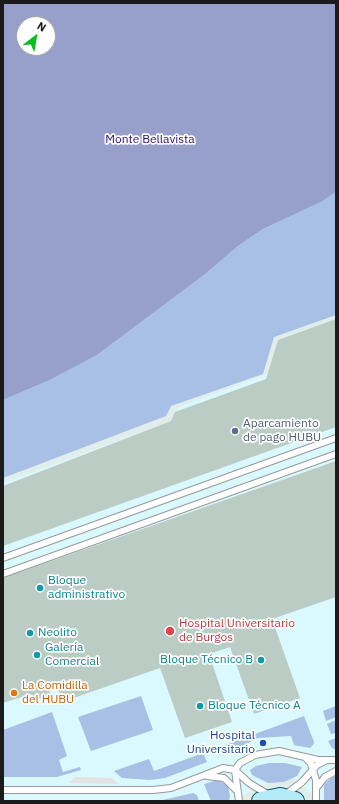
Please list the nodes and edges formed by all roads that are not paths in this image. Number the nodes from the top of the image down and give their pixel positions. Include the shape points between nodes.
1 (336, 438) edge
2 (336, 454) edge
3 (3, 558) edge
4 (3, 574) edge
5 (302, 756) junction
6 (336, 760) edge
7 (325, 761) junction
8 (313, 769) junction
9 (235, 770) junction
10 (336, 771) edge
11 (205, 776) junction
12 (317, 787) junction
13 (3, 790) edge
14 (237, 791) junction
15 (278, 799) edge
16 (239, 801) edge
17 (316, 801) edge

1 - 3 lane
2 - 4 lane
5 - 7 lane
5 - 8 lane via 309,760
5 - 9 lane via 279,751 263,753 246,758
6 - 7 lane
7 - 8 lane
8 - 12 lane
8 - 15 lane via 294,790
9 - 11 lane via 223,768
9 - 14 lane
9 - 15 lane via 260,791
10 - 12 lane via 325,777
11 - 13 lane via 171,788 153,790
11 - 14 lane via 224,778
12 - 17 lane
14 - 16 lane

